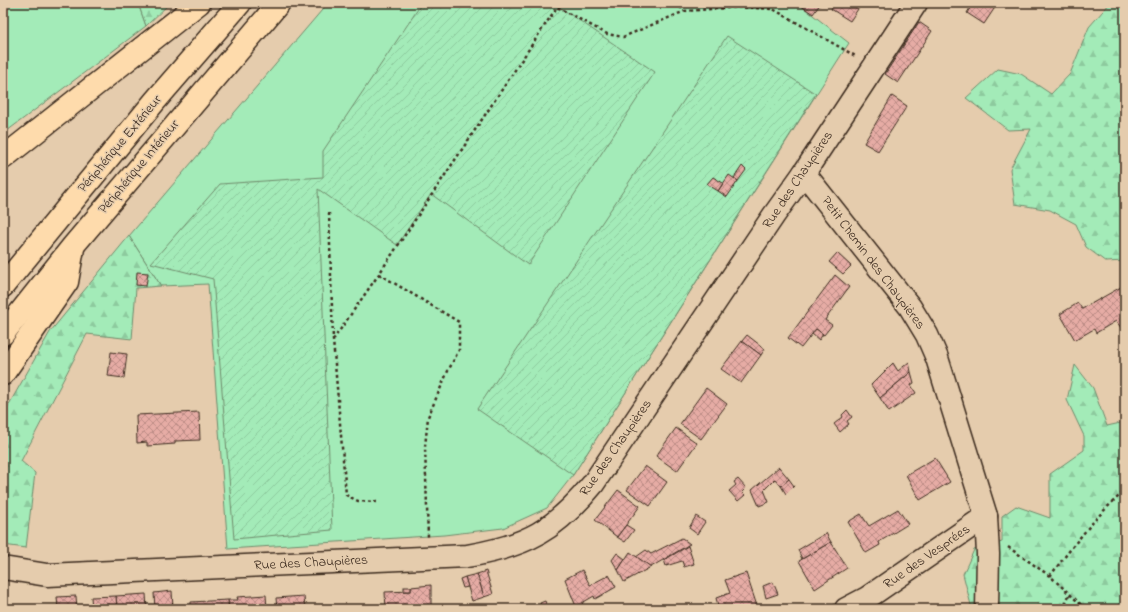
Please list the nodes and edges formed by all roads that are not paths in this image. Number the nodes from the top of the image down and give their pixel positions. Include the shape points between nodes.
1 (199, 3) edge
2 (240, 3) edge
3 (280, 3) edge
4 (916, 3) edge
5 (3, 158) edge
6 (804, 173) junction
7 (73, 246) junction
8 (3, 286) edge
9 (3, 334) edge
10 (3, 374) edge
11 (986, 516) junction
12 (3, 568) edge
13 (846, 609) edge
14 (987, 609) edge

1 - 5 highway
2 - 8 highway, Périphérique Extérieur via 150,107
3 - 7 highway, Périphérique Intérieur
4 - 6 street, Rue des Chaupières
6 - 11 street, Petit Chemin des Chaupières via 910,308 927,335 937,358
6 - 12 street, Rue des Chaupières via 594,484 560,519 531,538 492,552 467,556 47,575
7 - 9 highway, Périphérique Intérieur
7 - 10 highway via 67,282
11 - 13 street, Rue des Vesprées via 867,598
11 - 14 street, Petit Chemin des Chaupières

